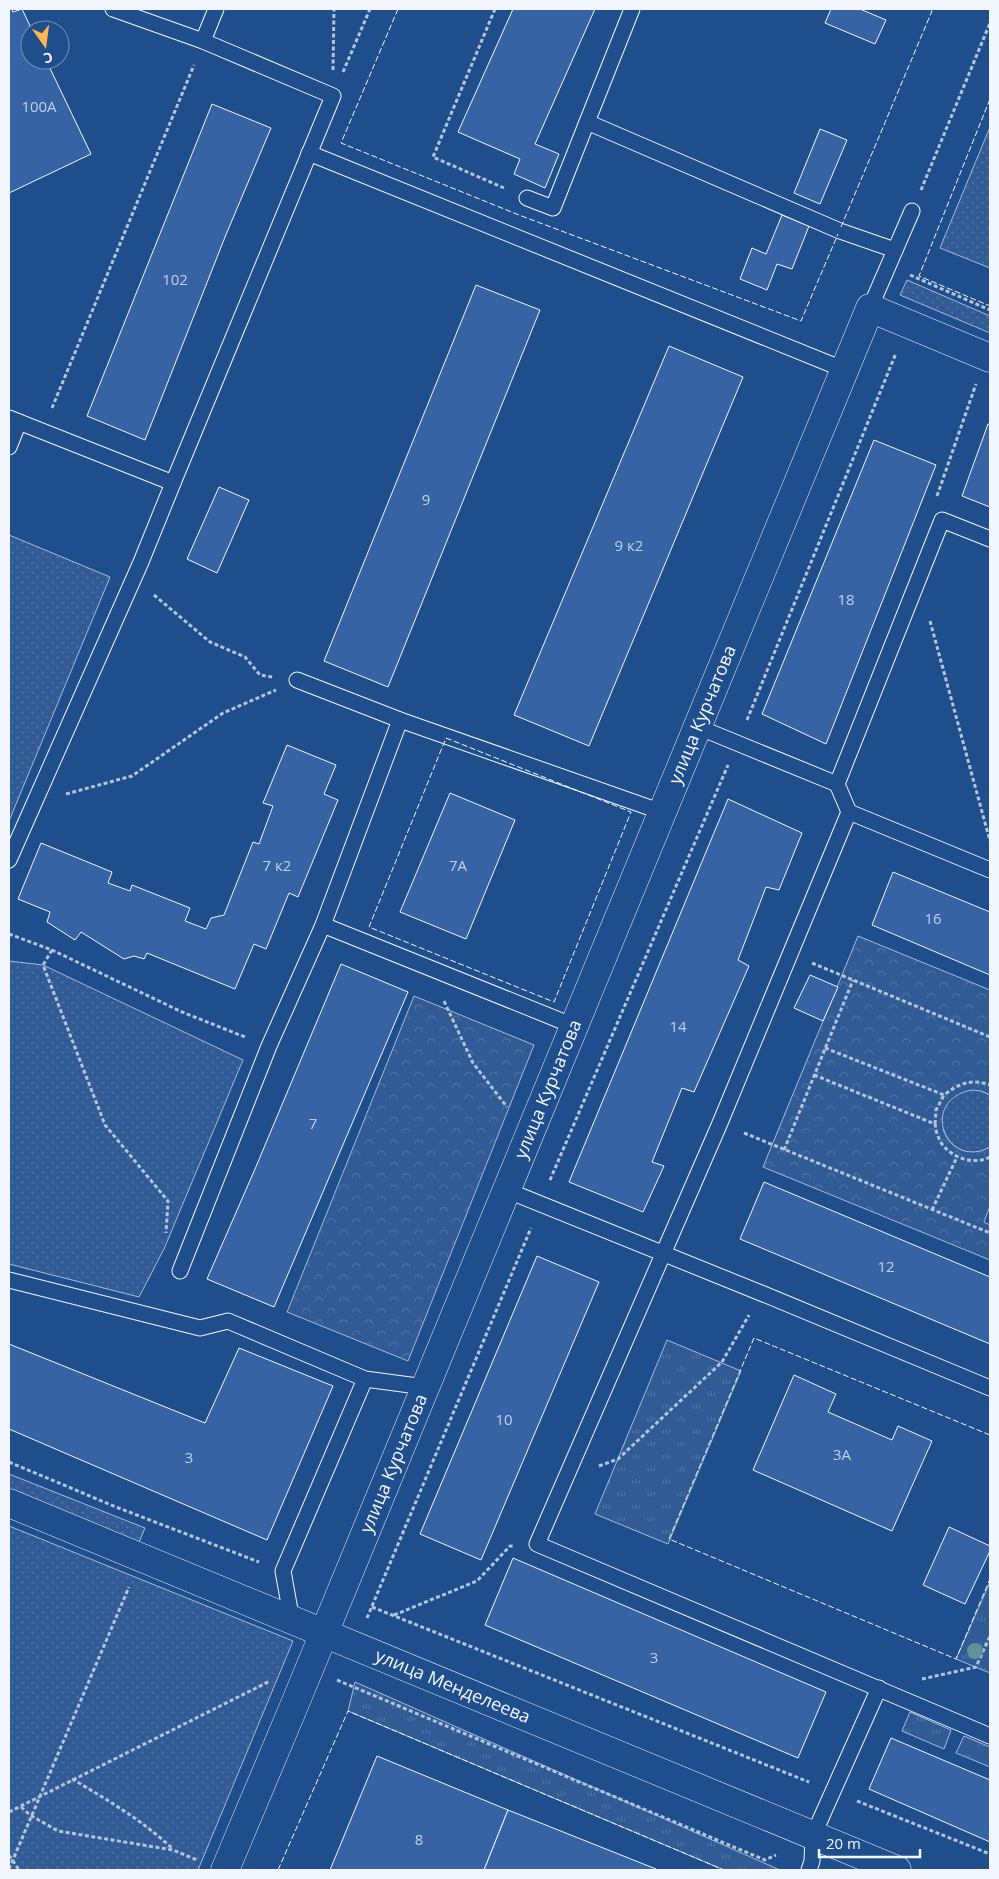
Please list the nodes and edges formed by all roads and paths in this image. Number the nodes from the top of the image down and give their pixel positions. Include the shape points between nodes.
1 (113, 9) edge
2 (216, 9) edge
3 (334, 9) edge
4 (370, 9) edge
5 (495, 9) edge
6 (632, 9) edge
7 (990, 23) edge
8 (203, 41) junction
9 (333, 96) junction
10 (587, 122) junction
11 (309, 153) junction
12 (527, 198) joint
13 (912, 211) joint
14 (895, 250) junction
15 (888, 266) junction
16 (870, 308) junction
17 (990, 310) edge
18 (899, 346) dead end
19 (984, 369) edge
20 (845, 370) junction
21 (14, 420) edge
22 (43, 431) junction
23 (9, 447) edge
24 (173, 483) junction
25 (942, 520) junction
26 (990, 539) edge
27 (141, 562) junction
28 (920, 579) junction
29 (297, 680) junction
30 (400, 720) junction
31 (698, 727) junction
32 (737, 743) junction
33 (837, 784) junction
34 (35, 802) junction
35 (662, 812) junction
36 (848, 812) junction
37 (990, 841) edge
38 (9, 860) edge
39 (990, 870) edge
40 (324, 925) junction
41 (9, 934) edge
42 (52, 950) junction
43 (791, 954) junction
44 (429, 969) junction
45 (853, 980) junction
46 (574, 1026) junction
47 (990, 1037) edge
48 (269, 1046) junction
49 (826, 1048) junction
50 (814, 1075) junction
51 (990, 1085) edge
52 (944, 1095) junction
53 (720, 1123) junction
54 (935, 1124) junction
55 (529, 1135) junction
56 (784, 1150) junction
57 (957, 1157) junction
58 (990, 1157) edge
59 (506, 1190) junction
60 (541, 1205) junction
61 (932, 1210) junction
62 (990, 1232) edge
63 (663, 1254) junction
64 (180, 1271) joint
65 (9, 1280) edge
66 (761, 1293) junction
67 (365, 1379) junction
68 (425, 1387) junction
69 (990, 1388) edge
70 (9, 1462) edge
71 (564, 1479) junction
72 (9, 1503) edge
73 (157, 1522) junction
74 (537, 1544) junction
75 (142, 1558) junction
76 (284, 1572) junction
77 (340, 1594) junction
78 (372, 1607) junction
79 (394, 1616) junction
80 (292, 1621) junction
81 (324, 1634) junction
82 (990, 1636) edge
83 (356, 1647) junction
84 (313, 1660) junction
85 (340, 1683) junction
86 (879, 1688) junction
87 (990, 1736) edge
88 (72, 1779) junction
89 (833, 1791) junction
90 (38, 1796) junction
91 (21, 1807) junction
92 (9, 1812) edge
93 (30, 1815) junction
94 (813, 1836) junction
95 (173, 1850) junction
96 (990, 1854) edge
97 (9, 1855) edge
98 (12, 1861) junction
99 (215, 1867) edge
100 (9, 1869) edge
101 (19, 1870) edge
102 (809, 1870) edge
103 (897, 1870) edge

1 - 8 lane
2 - 8 lane
3 - 9 path
4 - 9 path
5 - 12 path via 433,157
6 - 10 lane
7 - 13 path
8 - 9 lane
8 - 22 path
9 - 11 lane
10 - 12 lane via 553,208
10 - 14 lane via 840,231
11 - 20 lane
11 - 24 lane
13 - 14 lane
14 - 15 lane
15 - 16 lane
15 - 17 path
16 - 19 street
16 - 20 street, улица Курчатова
18 - 32 path
19 - 25 path via 936,495
20 - 31 street, улица Курчатова
21 - 22 lane
21 - 23 lane
22 - 24 lane
24 - 27 lane
25 - 26 lane
25 - 28 lane
27 - 29 path via 155,596 210,642 245,657 260,675
27 - 34 lane
28 - 33 lane
28 - 37 path
29 - 30 lane
29 - 34 path via 223,713 132,776
30 - 35 lane
30 - 40 lane
31 - 32 lane
31 - 35 street, улица Курчатова
32 - 33 lane
32 - 60 path
33 - 36 lane
34 - 38 lane
35 - 46 street, улица Курчатова
36 - 39 lane
36 - 43 lane
40 - 44 lane
40 - 48 lane
41 - 42 path
42 - 48 path via 182,1012
42 - 64 path via 43,965 105,1125 168,1201 164,1249
43 - 45 path
43 - 53 lane
44 - 46 lane
44 - 55 path via 473,1063
45 - 47 path
45 - 49 path
46 - 55 street, улица Курчатова
48 - 64 lane
49 - 50 path
49 - 52 path
50 - 54 path
50 - 56 path
51 - 52 path via 970,1081
52 - 54 path via 936,1110
53 - 56 path
53 - 63 lane
54 - 57 path via 945,1149
55 - 59 street, улица Курчатова
56 - 61 path
57 - 58 path via 972,1161
57 - 61 path
59 - 60 lane
59 - 68 street, улица Курчатова
60 - 63 lane
60 - 78 path
61 - 62 path
63 - 66 lane
63 - 71 lane
65 - 67 lane via 200,1328 228,1321
66 - 69 lane
66 - 71 path via 722,1362 618,1460
67 - 68 lane
67 - 76 lane
68 - 77 street, улица Курчатова
70 - 73 path
71 - 74 lane
72 - 75 street, улица Менделеева
73 - 75 path
73 - 76 path
74 - 79 path via 510,1546 477,1581
74 - 86 lane
75 - 80 street, улица Менделеева
75 - 90 path
76 - 80 lane
77 - 78 path
77 - 81 street, улица Курчатова
78 - 79 path
78 - 83 path
79 - 89 path
80 - 81 street, улица Менделеева
81 - 83 street, улица Менделеева
81 - 84 street, улица Курчатова
82 - 86 path via 976,1667
83 - 85 path
83 - 94 street, улица Менделеева
84 - 85 path
84 - 88 path
84 - 99 street, улица Курчатова
85 - 94 path via 765,1860
86 - 87 lane
86 - 89 lane
88 - 90 path
88 - 95 path via 152,1829
89 - 94 lane
89 - 96 path
90 - 91 path
90 - 93 path
91 - 92 path
91 - 93 path
93 - 95 path via 58,1831
93 - 98 path
94 - 102 lane
94 - 103 street, улица Менделеева
95 - 99 path
97 - 98 path
98 - 100 path
98 - 101 path

